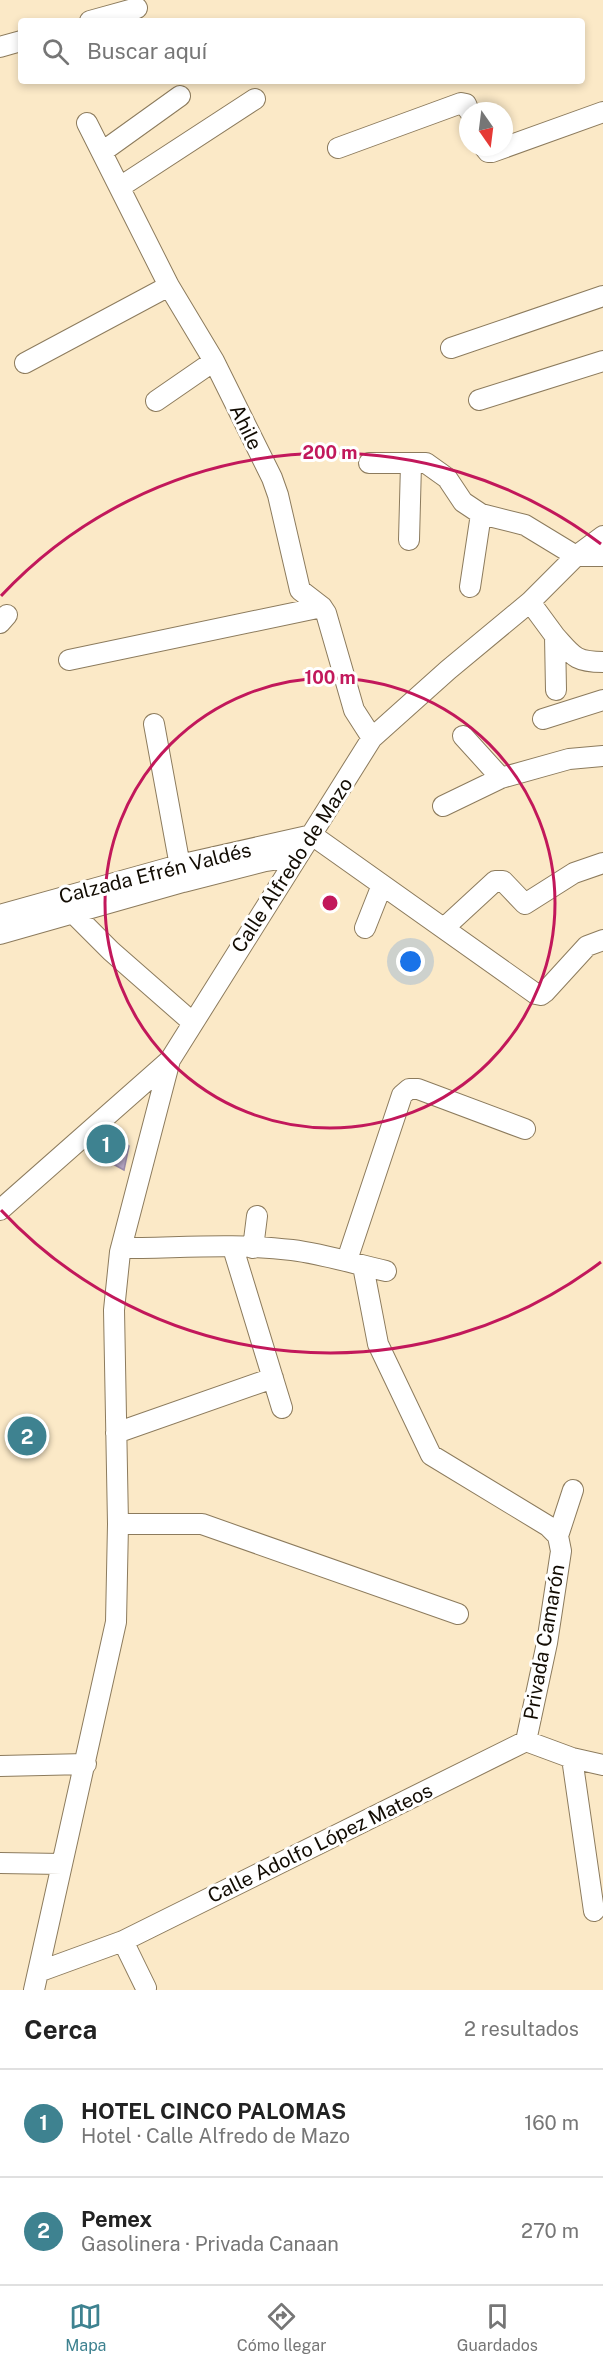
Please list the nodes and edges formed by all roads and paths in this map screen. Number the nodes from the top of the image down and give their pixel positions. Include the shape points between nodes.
1 (137, 8) dead end
2 (101, 18) edge
3 (18, 42) edge
4 (0, 47) edge
5 (180, 96) dead end
6 (255, 99) dead end
7 (459, 104) edge
8 (603, 112) edge
9 (87, 123) dead end
10 (513, 144) edge
11 (338, 148) dead end
12 (102, 152) junction
13 (120, 187) junction
14 (169, 286) junction
15 (603, 296) edge
16 (451, 348) dead end
17 (214, 361) junction
18 (603, 361) edge
19 (25, 363) dead end
20 (479, 400) dead end
21 (156, 401) dead end
22 (369, 463) dead end
23 (411, 464) junction
24 (481, 514) junction
25 (603, 536) edge
26 (409, 540) dead end
27 (576, 556) junction
28 (603, 556) edge
29 (470, 587) dead end
30 (530, 602) junction
31 (322, 607) junction
32 (555, 636) junction
33 (69, 660) dead end
34 (583, 662) junction
35 (603, 662) edge
36 (603, 677) edge
37 (555, 690) dead end
38 (603, 700) edge
39 (543, 719) dead end
40 (154, 724) dead end
41 (463, 736) dead end
42 (372, 738) junction
43 (603, 756) edge
44 (501, 778) junction
45 (443, 806) dead end
46 (312, 835) junction
47 (298, 856) junction
48 (603, 863) edge
49 (181, 874) junction
50 (382, 885) junction
51 (73, 913) junction
52 (0, 915) edge
53 (365, 928) dead end
54 (444, 928) junction
55 (0, 934) edge
56 (603, 940) edge
57 (192, 1022) junction
58 (170, 1060) junction
59 (525, 1130) dead end
60 (0, 1210) edge
61 (256, 1216) dead end
62 (121, 1248) junction
63 (233, 1248) junction
64 (253, 1248) junction
65 (355, 1263) junction
66 (386, 1271) dead end
67 (273, 1378) junction
68 (282, 1408) dead end
69 (116, 1433) junction
70 (573, 1490) dead end
71 (118, 1524) junction
72 (558, 1536) junction
73 (458, 1614) dead end
74 (526, 1741) junction
75 (572, 1758) junction
76 (86, 1764) junction
77 (603, 1765) edge
78 (0, 1766) edge
79 (0, 1863) edge
80 (62, 1864) junction
81 (594, 1911) dead end
82 (123, 1941) junction
83 (36, 1981) edge
84 (146, 1988) dead end

1 - 2 street
3 - 4 street
5 - 12 street
6 - 13 street
7 - 11 street
8 - 10 street
9 - 12 street, Ahile
12 - 13 street, Ahile
13 - 14 street, Ahile
14 - 17 street, Ahile
14 - 19 street
15 - 16 street
17 - 21 street
17 - 31 street, Ahile via 275,487 300,590
18 - 20 street
22 - 23 street
23 - 24 street via 426,463 444,476 462,501
23 - 26 street
24 - 27 street via 518,522
24 - 29 street
25 - 27 street, Calle Alfredo de Mazo
27 - 28 street
27 - 30 street, Calle Alfredo de Mazo
30 - 32 street
30 - 42 street, Calle Alfredo de Mazo
31 - 33 street
31 - 42 street via 354,710
32 - 34 street
32 - 37 street
34 - 35 street
34 - 36 street
38 - 39 street
40 - 49 street
41 - 44 street
42 - 46 street, Calle Alfredo de Mazo
43 - 44 street via 561,760
44 - 45 street
46 - 47 street, Calle Alfredo de Mazo
46 - 49 street, Calzada Efrén Valdés
46 - 50 street
47 - 49 street, Calzada Efrén Valdés
47 - 57 street, Calle Alfredo de Mazo
48 - 54 street via 574,873 525,904 503,880 497,880
49 - 51 street, Calzada Efrén Valdés
49 - 52 street, Calzada Efrén Valdés
50 - 53 street
50 - 54 street
51 - 55 street, Calzada Efrén Valdés
51 - 57 street
54 - 56 street via 541,995 587,946
57 - 58 street, Calle Alfredo de Mazo
58 - 60 street, Calle Alfredo de Mazo
58 - 62 street
59 - 65 street via 418,1089 405,1092
61 - 64 street
62 - 63 street
62 - 69 street via 113,1318
63 - 64 street
63 - 67 street
64 - 65 street via 290,1250
65 - 66 street
65 - 72 street, Privada Camarón via 378,1344 431,1455
67 - 68 street
67 - 69 street
69 - 71 street
70 - 72 street
71 - 73 street via 202,1524
71 - 76 street via 116,1622
72 - 74 street, Privada Camarón via 561,1551 547,1643
74 - 75 street
74 - 82 street, Calle Adolfo López Mateos
75 - 77 street
75 - 81 street
76 - 78 street
76 - 80 street
79 - 80 street
80 - 83 street
82 - 83 street, Calle Adolfo López Mateos
82 - 84 street

